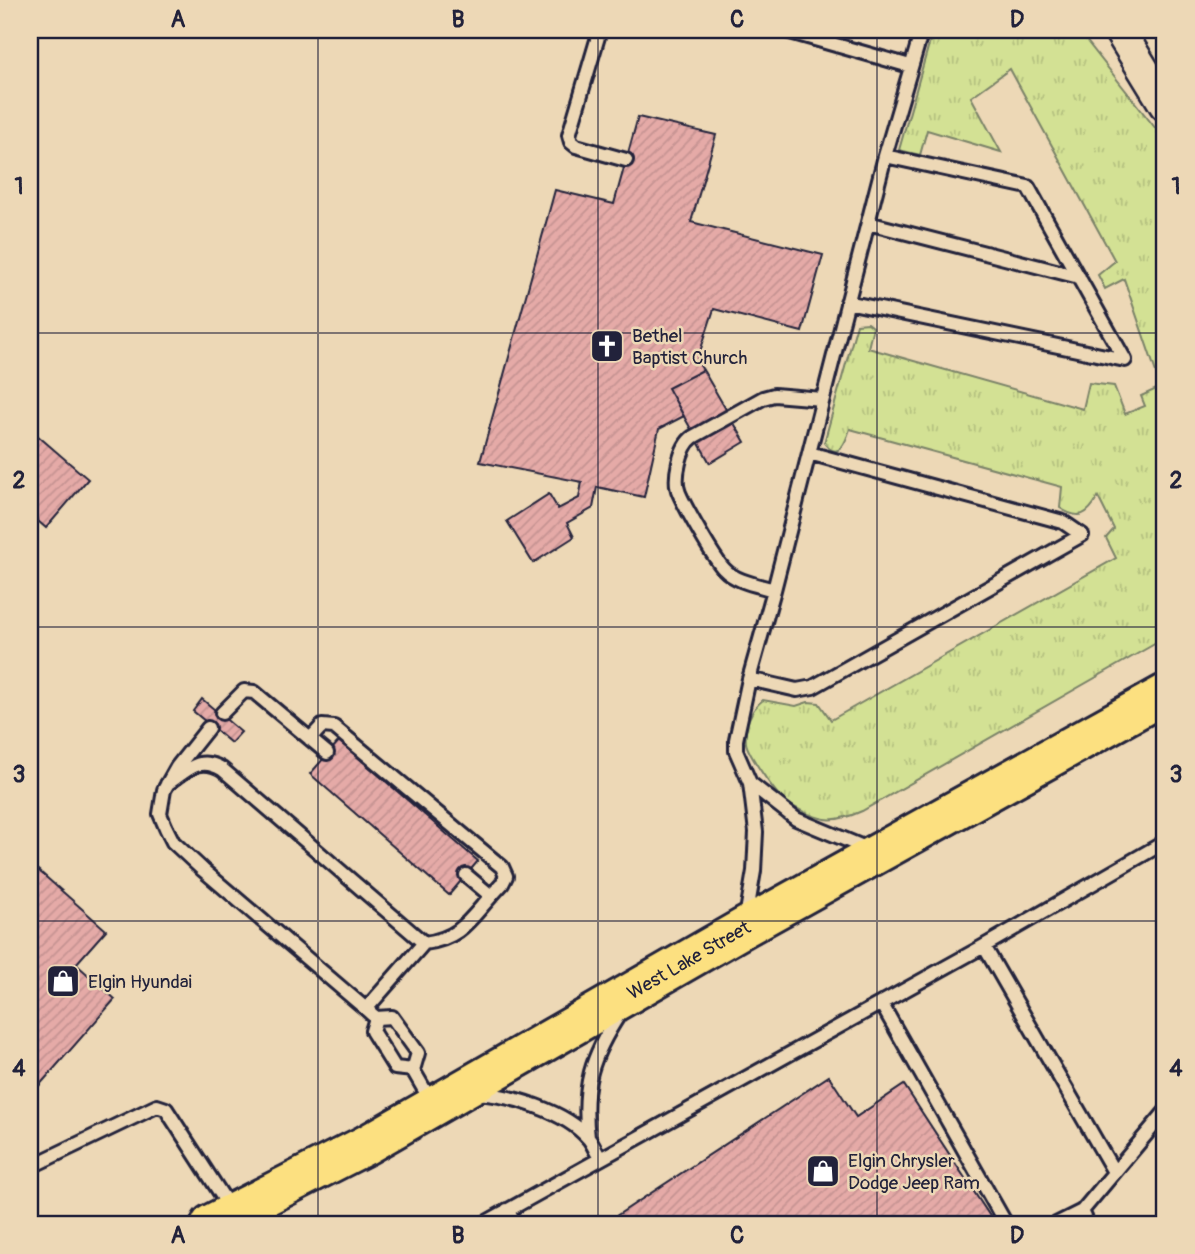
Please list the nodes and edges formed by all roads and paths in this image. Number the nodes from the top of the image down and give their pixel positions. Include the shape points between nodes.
1 (600, 30) edge
2 (783, 30) edge
3 (922, 30) edge
4 (1119, 30) edge
5 (910, 66) junction
6 (1165, 105) edge
7 (884, 156) junction
8 (626, 160) dead end
9 (868, 223) junction
10 (1079, 277) junction
11 (847, 302) junction
12 (822, 399) junction
13 (809, 453) junction
14 (774, 590) junction
15 (749, 679) junction
16 (1165, 694) edge
17 (222, 713) dead end
18 (208, 728) dead end
19 (310, 739) junction
20 (327, 753) dead end
21 (750, 783) junction
22 (167, 785) junction
23 (1165, 842) edge
24 (878, 854) junction
25 (466, 875) dead end
26 (491, 896) junction
27 (745, 927) junction
28 (424, 943) junction
29 (984, 946) junction
30 (635, 990) junction
31 (881, 1003) junction
32 (371, 1014) junction
33 (413, 1070) junction
34 (446, 1099) junction
35 (1165, 1112) edge
36 (588, 1138) junction
37 (600, 1158) junction
38 (30, 1167) edge
39 (1114, 1172) junction
40 (506, 1210) junction
41 (1082, 1211) junction
42 (223, 1219) edge
43 (483, 1224) edge
44 (515, 1224) edge
45 (1006, 1224) edge
46 (1056, 1224) edge
47 (1088, 1224) edge

1 - 8 lane via 569,135 576,146
2 - 5 lane
3 - 5 lane
4 - 6 street
5 - 7 lane
7 - 9 lane
7 - 10 lane via 1028,187
9 - 10 lane
9 - 11 lane
10 - 11 lane via 1125,360
11 - 12 lane
12 - 13 lane
12 - 14 lane via 763,398 693,437 684,447 678,491 716,558 732,576
13 - 14 lane
13 - 15 lane via 1063,522 1082,535 813,687 797,690
14 - 15 lane
15 - 21 lane via 736,751
16 - 24 highway, West Lake Street
17 - 19 lane via 244,691 254,692
18 - 22 lane
19 - 20 lane
19 - 26 lane via 323,726 334,727 502,867 506,876
21 - 24 lane via 796,819
21 - 27 lane via 756,845
22 - 28 lane via 193,766 208,763 222,769
22 - 32 lane via 160,814 173,842
23 - 29 lane
24 - 27 highway, West Lake Street
25 - 26 lane
26 - 28 lane via 454,935
27 - 30 highway, West Lake Street
28 - 32 lane
29 - 31 lane
29 - 39 lane
30 - 34 highway, West Lake Street
30 - 36 lane via 592,1062 586,1087
31 - 37 lane
31 - 45 lane
32 - 33 lane via 372,1031 395,1068
32 - 33 lane via 392,1017 418,1053
33 - 34 lane
34 - 36 lane via 489,1094 542,1108
34 - 42 highway, West Lake Street
35 - 39 lane
36 - 37 lane
37 - 40 lane
38 - 42 lane via 157,1106 166,1109
39 - 41 lane
40 - 43 lane
40 - 44 lane
41 - 46 lane
41 - 47 lane

